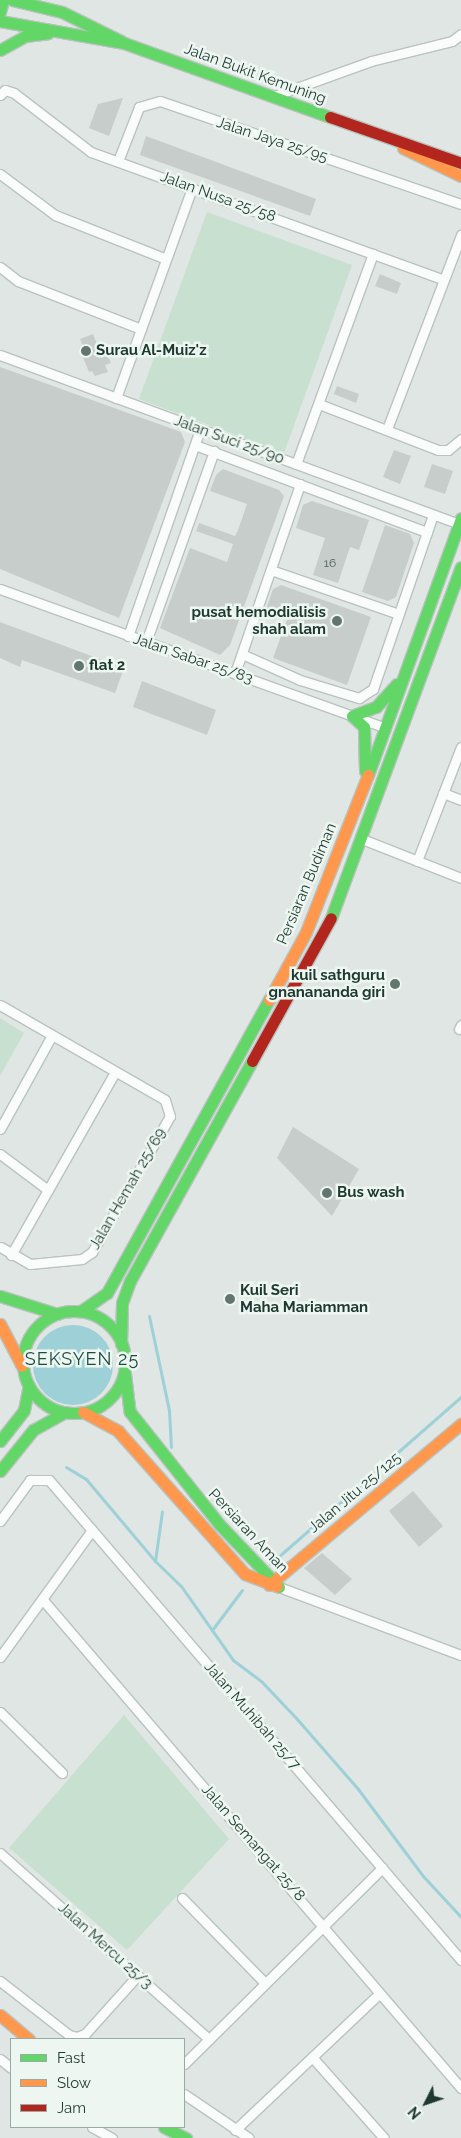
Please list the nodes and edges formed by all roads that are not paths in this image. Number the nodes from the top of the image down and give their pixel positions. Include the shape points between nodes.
1 (3, 0) edge
2 (43, 0) edge
3 (17, 1) edge
4 (0, 12) edge
5 (62, 12) junction
6 (0, 21) edge
7 (14, 23) junction
8 (70, 32) junction
9 (461, 34) edge
10 (457, 42) edge
11 (124, 43) junction
12 (0, 45) edge
13 (0, 50) edge
14 (2, 93) edge
15 (274, 96) junction
16 (377, 134) junction
17 (118, 161) junction
18 (461, 163) edge
19 (0, 174) edge
20 (461, 176) edge
21 (192, 188) junction
22 (461, 204) edge
23 (461, 235) edge
24 (373, 254) junction
25 (166, 259) junction
26 (0, 267) edge
27 (444, 280) junction
28 (141, 330) junction
29 (0, 355) edge
30 (116, 398) junction
31 (318, 404) junction
32 (200, 429) junction
33 (387, 429) junction
34 (461, 439) edge
35 (195, 444) junction
36 (214, 452) junction
37 (296, 464) junction
38 (300, 484) junction
39 (433, 515) junction
40 (460, 521) edge
41 (427, 532) junction
42 (461, 567) edge
43 (271, 570) junction
44 (0, 589) edge
45 (399, 614) junction
46 (128, 636) junction
47 (146, 642) junction
48 (242, 654) junction
49 (425, 658) junction
50 (406, 669) junction
51 (235, 672) junction
52 (352, 716) junction
53 (386, 728) junction
54 (461, 747) edge
55 (364, 786) junction
56 (443, 793) junction
57 (461, 800) edge
58 (362, 840) junction
59 (417, 861) junction
60 (461, 878) edge
61 (306, 932) junction
62 (0, 1005) edge
63 (52, 1035) junction
64 (115, 1072) junction
65 (0, 1129) edge
66 (0, 1154) edge
67 (48, 1190) junction
68 (0, 1247) edge
69 (11, 1255) junction
70 (0, 1296) edge
71 (81, 1311) junction
72 (57, 1314) junction
73 (0, 1324) edge
74 (121, 1344) junction
75 (23, 1368) junction
76 (124, 1369) junction
77 (29, 1386) junction
78 (65, 1412) junction
79 (83, 1412) junction
80 (461, 1424) edge
81 (0, 1441) edge
82 (0, 1471) edge
83 (0, 1521) edge
84 (92, 1530) junction
85 (274, 1584) junction
86 (43, 1600) junction
87 (461, 1655) edge
88 (0, 1657) edge
89 (0, 1712) edge
90 (62, 1773) dead end
91 (0, 1853) edge
92 (382, 1868) junction
93 (182, 1898) dead end
94 (324, 1925) junction
95 (461, 1960) edge
96 (138, 1975) junction
97 (0, 1981) edge
98 (265, 1983) junction
99 (380, 1993) junction
100 (0, 2015) edge
101 (28, 2038) edge
102 (208, 2039) junction
103 (312, 2057) junction
104 (0, 2059) edge
105 (185, 2063) edge
106 (10, 2067) edge
107 (461, 2088) edge
108 (185, 2095) edge
109 (94, 2128) edge
110 (166, 2128) edge
111 (235, 2130) junction
112 (112, 2138) edge
113 (186, 2138) edge
114 (249, 2138) edge
115 (384, 2138) edge

1 - 4 main road
2 - 5 main road
3 - 5 main road, Jalan Bukit Kemuning
3 - 7 main road
5 - 11 main road, Jalan Bukit Kemuning via 104,29
6 - 7 main road, Jalan Bukit Kemuning
7 - 8 main road, Jalan Bukit Kemuning
7 - 12 main road
8 - 11 main road, Jalan Bukit Kemuning
8 - 13 main road via 25,36
9 - 10 street
10 - 15 street via 371,61
11 - 15 main road, Jalan Bukit Kemuning
14 - 17 street, Jalan Nusa 25/58 via 90,152
15 - 16 main road, Jalan Bukit Kemuning
16 - 18 main road, Jalan Bukit Kemuning
16 - 20 main road, Jalan Bukit Kemuning
17 - 21 street, Jalan Nusa 25/58
17 - 22 street, Jalan Jaya 25/95 via 139,107 160,101
19 - 25 street via 55,216
21 - 24 street, Jalan Nusa 25/58
21 - 25 street
23 - 27 street
24 - 27 street, Jalan Nusa 25/58
24 - 31 street
25 - 28 street
26 - 28 street via 18,282
27 - 33 street
28 - 30 street
29 - 30 street, Jalan Suci 25/90
30 - 32 street, Jalan Suci 25/90
31 - 33 street
31 - 37 street
32 - 35 street
32 - 37 street, Jalan Suci 25/90
33 - 34 street via 438,450 448,450
35 - 36 street
35 - 46 street
36 - 38 street
36 - 47 street
37 - 39 street, Jalan Suci 25/90
38 - 41 street
38 - 43 street
39 - 40 street, Jalan Suci 25/90
39 - 41 street
40 - 50 main road, Persiaran Budiman
41 - 45 street
42 - 49 main road
43 - 45 street
43 - 48 street
44 - 46 street, Jalan Sabar 25/83
45 - 48 street via 373,689 359,698 300,680
46 - 47 street, Jalan Sabar 25/83
47 - 51 street, Jalan Sabar 25/83
48 - 51 street
49 - 53 main road via 395,724
49 - 58 main road
50 - 52 main road via 390,695 376,707
50 - 53 main road, Persiaran Budiman
51 - 52 street, Jalan Sabar 25/83
52 - 53 street, Jalan Sabar 25/83
52 - 55 main road via 364,727 366,737
53 - 55 main road, Persiaran Budiman
54 - 56 street
55 - 61 main road, Persiaran Budiman
56 - 57 street
56 - 59 street
58 - 59 street
58 - 61 main road via 348,849
58 - 74 main road via 329,923 285,1008 130,1281 122,1303
59 - 60 street
61 - 71 main road, Persiaran Budiman via 115,1279 106,1293
62 - 63 street, Jalan Hemah 25/69
63 - 64 street, Jalan Hemah 25/69
63 - 65 street
64 - 67 street
64 - 69 street, Jalan Hemah 25/69 via 165,1100 170,1116 92,1252 82,1259 30,1264
66 - 67 street
67 - 69 street
68 - 69 street, Jalan Hemah 25/69
70 - 72 main road
71 - 72 main road
71 - 74 main road via 106,1322
72 - 75 main road via 42,1322 30,1335
73 - 75 main road
74 - 76 main road
75 - 77 main road
76 - 79 main road via 110,1397
76 - 85 main road, Persiaran Aman via 130,1412 218,1524
77 - 78 main road via 44,1402
77 - 81 main road via 24,1410
78 - 79 main road
78 - 82 main road via 33,1430
79 - 85 main road, Persiaran Aman via 118,1431 225,1556 245,1574
80 - 85 main road, Jalan Jitu 25/125
83 - 84 street, Jalan Muhibah 25/7 via 30,1480 39,1478 49,1480
84 - 86 street
84 - 92 street, Jalan Muhibah 25/7
85 - 87 street
86 - 88 street
86 - 94 street, Jalan Semangat 25/8
89 - 90 street
91 - 96 street, Jalan Mercu 25/3
92 - 94 street
92 - 95 street, Jalan Muhibah 25/7
93 - 98 street
94 - 98 street
94 - 99 street, Jalan Semangat 25/8
96 - 97 street via 85,2034 77,2036 69,2035
96 - 102 street, Jalan Mercu 25/3
98 - 102 street
99 - 103 street
99 - 107 street, Jalan Semangat 25/8
100 - 101 main road
102 - 105 street
103 - 111 street
103 - 115 street
104 - 106 street
108 - 111 street
109 - 112 street
110 - 113 main road
111 - 114 street

